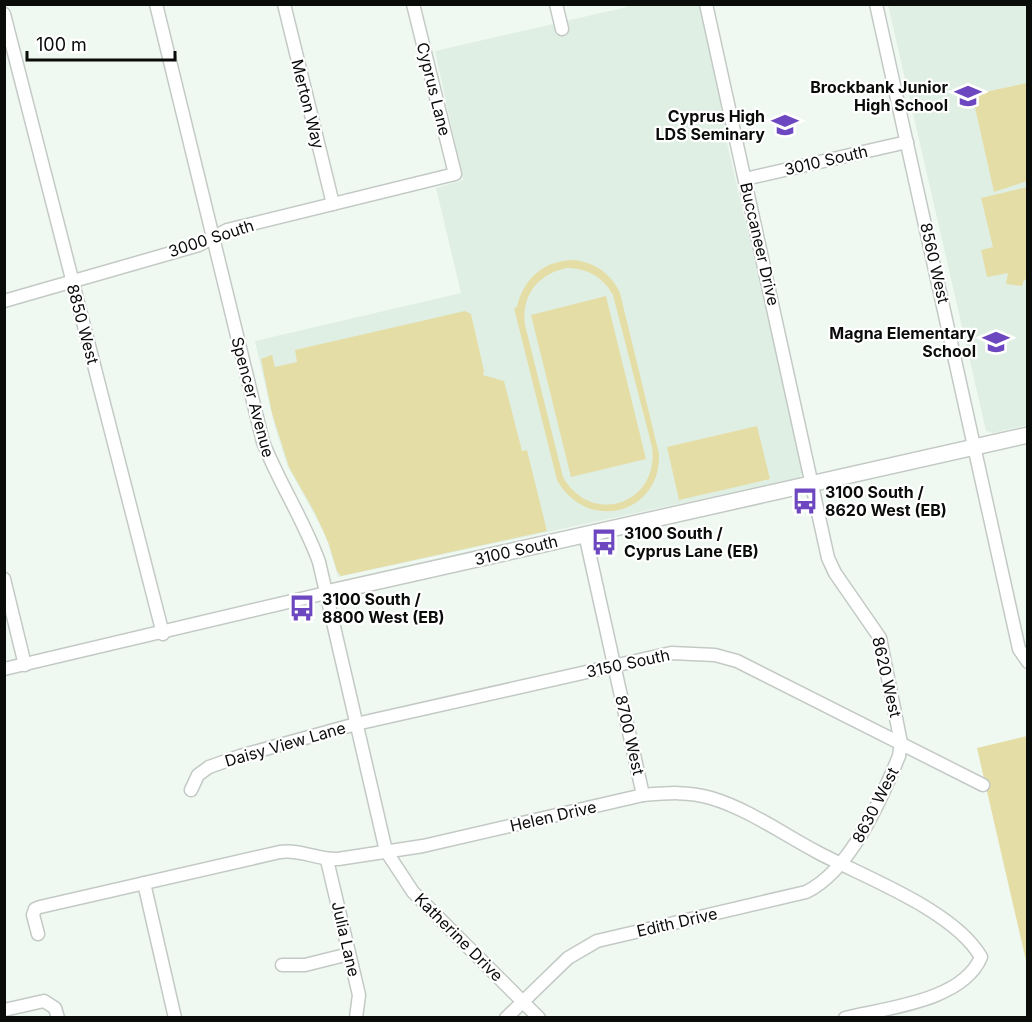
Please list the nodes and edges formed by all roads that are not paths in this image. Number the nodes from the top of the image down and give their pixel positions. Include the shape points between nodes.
1 (156, 4) edge
2 (284, 4) edge
3 (413, 4) edge
4 (556, 4) edge
5 (706, 4) edge
6 (876, 4) edge
7 (4, 14) edge
8 (562, 29) dead end
9 (907, 142) junction
10 (455, 174) joint
11 (745, 179) junction
12 (333, 204) junction
13 (213, 236) junction
14 (71, 281) junction
15 (4, 301) edge
16 (1028, 435) edge
17 (974, 447) junction
18 (814, 483) junction
19 (585, 534) junction
20 (4, 579) edge
21 (326, 593) junction
22 (163, 634) junction
23 (1027, 661) edge
24 (25, 665) junction
25 (615, 666) junction
26 (4, 669) edge
27 (356, 724) junction
28 (901, 743) junction
29 (983, 786) dead end
30 (191, 790) dead end
31 (644, 795) junction
32 (386, 851) junction
33 (327, 860) junction
34 (841, 864) junction
35 (144, 884) junction
36 (38, 934) dead end
37 (349, 954) junction
38 (282, 965) dead end
39 (523, 1001) junction
40 (4, 1010) edge
41 (58, 1017) edge
42 (175, 1017) edge
43 (356, 1017) edge
44 (506, 1017) edge
45 (539, 1017) edge
46 (845, 1017) edge

1 - 13 street, Spencer Avenue
2 - 12 street, Merton Way
3 - 10 street, Cyprus Lane
4 - 8 street
5 - 11 street, Buccaneer Drive
6 - 9 street, 8560 West
7 - 14 street, 8850 West
9 - 11 street, 3010 South
9 - 17 street, 8560 West
10 - 12 street, 3000 South
11 - 18 street, Buccaneer Drive
12 - 13 street, 3000 South
13 - 14 street, 3000 South via 199,244
13 - 21 street, Spencer Avenue via 263,442 278,480 310,537
14 - 15 street, 3000 South
14 - 22 street, 8850 West
16 - 17 street, 3100 South
17 - 18 street, 3100 South
17 - 23 street, 8560 West via 1019,649
18 - 19 street, 3100 South
18 - 28 street, 8620 West via 828,558 880,638
19 - 21 street, 3100 South
19 - 25 street, 8700 West
20 - 24 street
21 - 22 street, 3100 South
21 - 27 street, Spencer Avenue
22 - 24 street, 3100 South
24 - 26 street, 3100 South
25 - 27 street, 3150 South
25 - 28 street, 3150 South via 671,653 715,655 737,662
25 - 31 street, 8700 West
27 - 30 street, Daisy View Lane via 225,760 198,775
27 - 32 street, Spencer Avenue
28 - 29 street, 3150 South
28 - 34 street, 8630 West via 893,772 853,849
31 - 32 street, Helen Drive
31 - 34 street, Helen Drive via 677,792 725,803
32 - 33 street, Helen Drive
32 - 39 street, Katherine Drive via 413,892
33 - 35 street, Helen Drive via 280,852
33 - 37 street, Julia Lane
34 - 39 street, Edith Drive via 820,885 806,892 597,941 568,958
34 - 46 street, Helen Drive via 919,903 965,938 981,957 967,975 940,993
35 - 36 street, Helen Drive via 35,909
35 - 42 street
37 - 38 street via 304,965
37 - 43 street, Julia Lane via 360,1000
39 - 44 street, Edith Drive
39 - 45 street, Katherine Drive
40 - 41 street via 44,1002 51,1005

